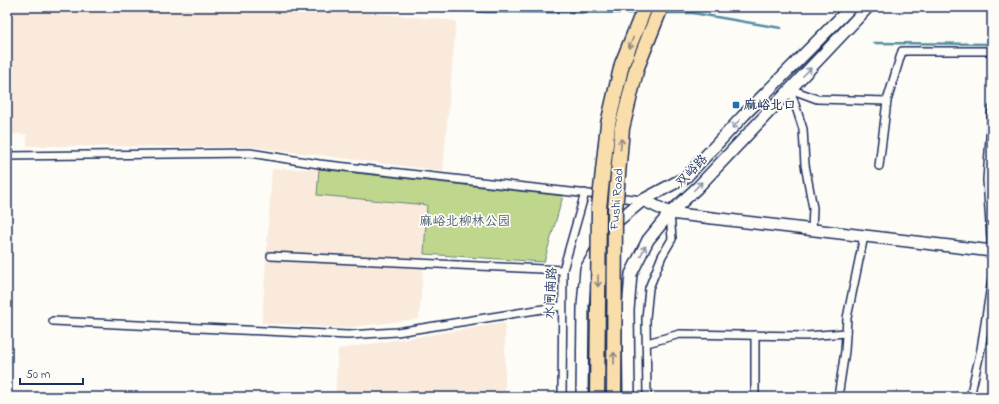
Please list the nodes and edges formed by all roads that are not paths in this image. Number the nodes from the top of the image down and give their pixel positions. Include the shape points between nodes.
1 (645, 7) edge
2 (661, 7) edge
3 (851, 7) edge
4 (868, 7) edge
5 (992, 51) edge
6 (790, 89) junction
7 (887, 101) junction
8 (992, 109) edge
9 (7, 156) edge
10 (879, 166) dead end
11 (585, 193) junction
12 (643, 200) junction
13 (670, 213) junction
14 (812, 230) junction
15 (864, 236) junction
16 (992, 252) edge
17 (271, 256) dead end
18 (563, 270) junction
19 (992, 279) edge
20 (562, 306) junction
21 (53, 321) dead end
22 (846, 333) junction
23 (755, 335) junction
24 (647, 343) junction
25 (562, 397) edge
26 (582, 397) edge
27 (597, 397) edge
28 (614, 397) edge
29 (629, 397) edge
30 (647, 397) edge
31 (755, 397) edge
32 (838, 397) edge
33 (970, 397) edge

1 -> 27 highway, Fushi Road, bridge via 622,64 608,124 599,208
28 -> 2 highway, Fushi Road, bridge via 615,210 622,128 637,67
3 -> 12 street, 双峪路 via 686,177
6 -> 4 street, 双峪路
5 - 7 street via 902,51
6 - 7 street via 817,99
13 -> 6 street, 双峪路
6 - 14 street via 803,129 805,165 813,208
7 - 10 street
8 - 16 street via 987,180
9 - 11 street via 250,153 319,164
11 - 12 street
11 - 18 street, 水闸南路
12 - 13 street
12 - 26 street, 双峪路 via 609,228 586,269
13 - 14 street
13 - 24 street via 672,239 649,288
29 -> 13 street, 双峪路 via 628,310 631,274 648,240
14 - 15 street
15 - 16 street
15 - 22 street
17 - 18 street
18 - 20 street, 水闸南路
19 - 33 street via 981,349
20 - 21 street via 397,332 348,335
20 - 25 street, 水闸南路
22 - 23 street via 806,336
22 - 32 street
23 - 24 street via 680,334
23 - 31 street
24 - 30 street

